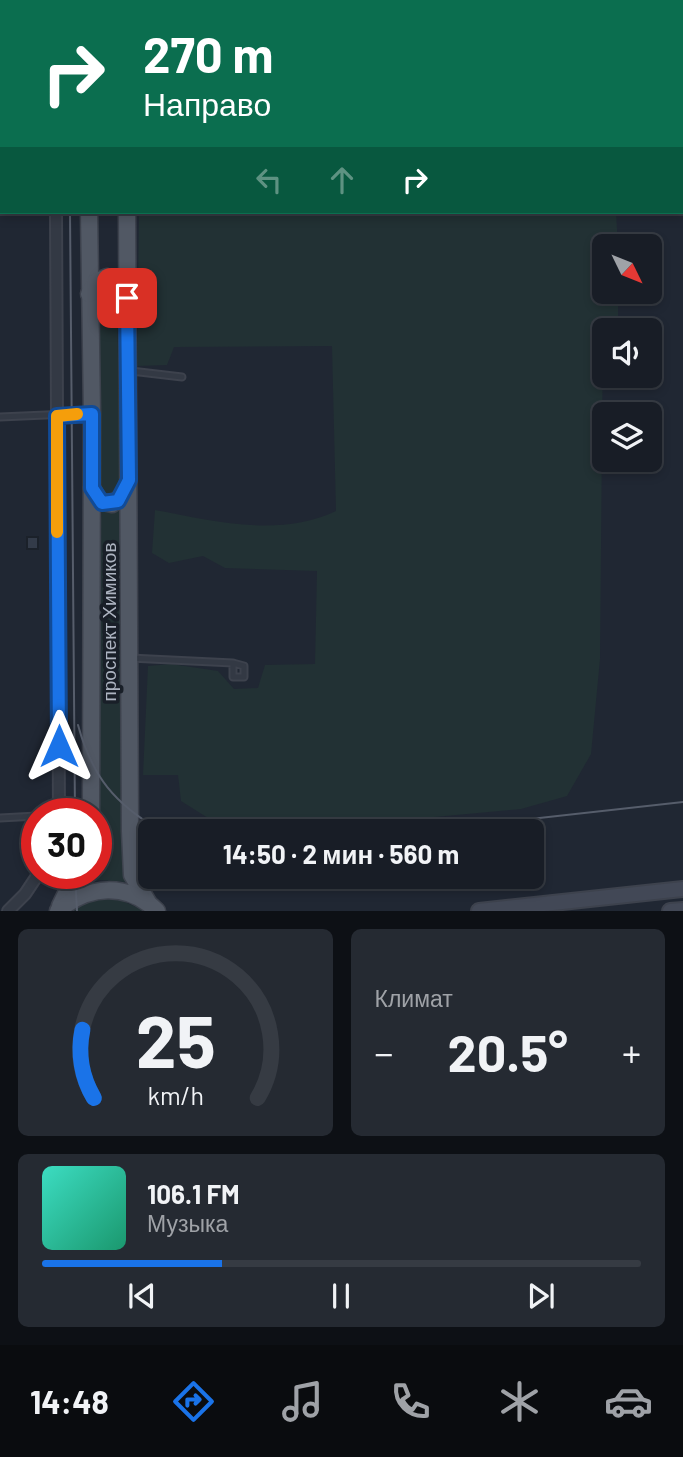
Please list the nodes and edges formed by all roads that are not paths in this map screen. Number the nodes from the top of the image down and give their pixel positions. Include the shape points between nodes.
1 (55, 214) edge
2 (89, 214) edge
3 (127, 214) edge
4 (89, 294) junction
5 (127, 298) junction
6 (128, 371) junction
7 (182, 377) dead end
8 (92, 414) junction
9 (0, 416) edge
10 (57, 416) junction
11 (129, 480) junction
12 (92, 488) junction
13 (130, 658) junction
14 (233, 663) dead end
15 (59, 798) edge
16 (91, 798) edge
17 (21, 817) edge
18 (0, 818) edge
19 (28, 889) edge
20 (68, 889) edge
21 (683, 889) edge
22 (153, 907) edge
23 (683, 910) edge
24 (8, 911) edge
25 (58, 911) edge
26 (479, 911) edge
27 (670, 911) edge

1 - 10 street
2 - 4 main road, проспект Химиков
3 - 5 main road, проспект Химиков
4 - 5 main road via 95,282 107,277 120,282
4 - 8 main road, проспект Химиков
5 - 6 main road, проспект Химиков
6 - 7 lane
6 - 11 main road, проспект Химиков
8 - 10 lane
8 - 12 main road, проспект Химиков
9 - 10 lane
10 - 15 street
11 - 12 main road via 123,496 112,504 99,501
11 - 13 main road, проспект Химиков
12 - 16 main road, проспект Химиков
13 - 14 lane
13 - 22 main road, проспект Химиков via 132,874
17 - 18 lane
19 - 24 street
20 - 25 main road
21 - 26 main road
22 - 25 main road via 118,890 102,890 75,897
23 - 27 main road

